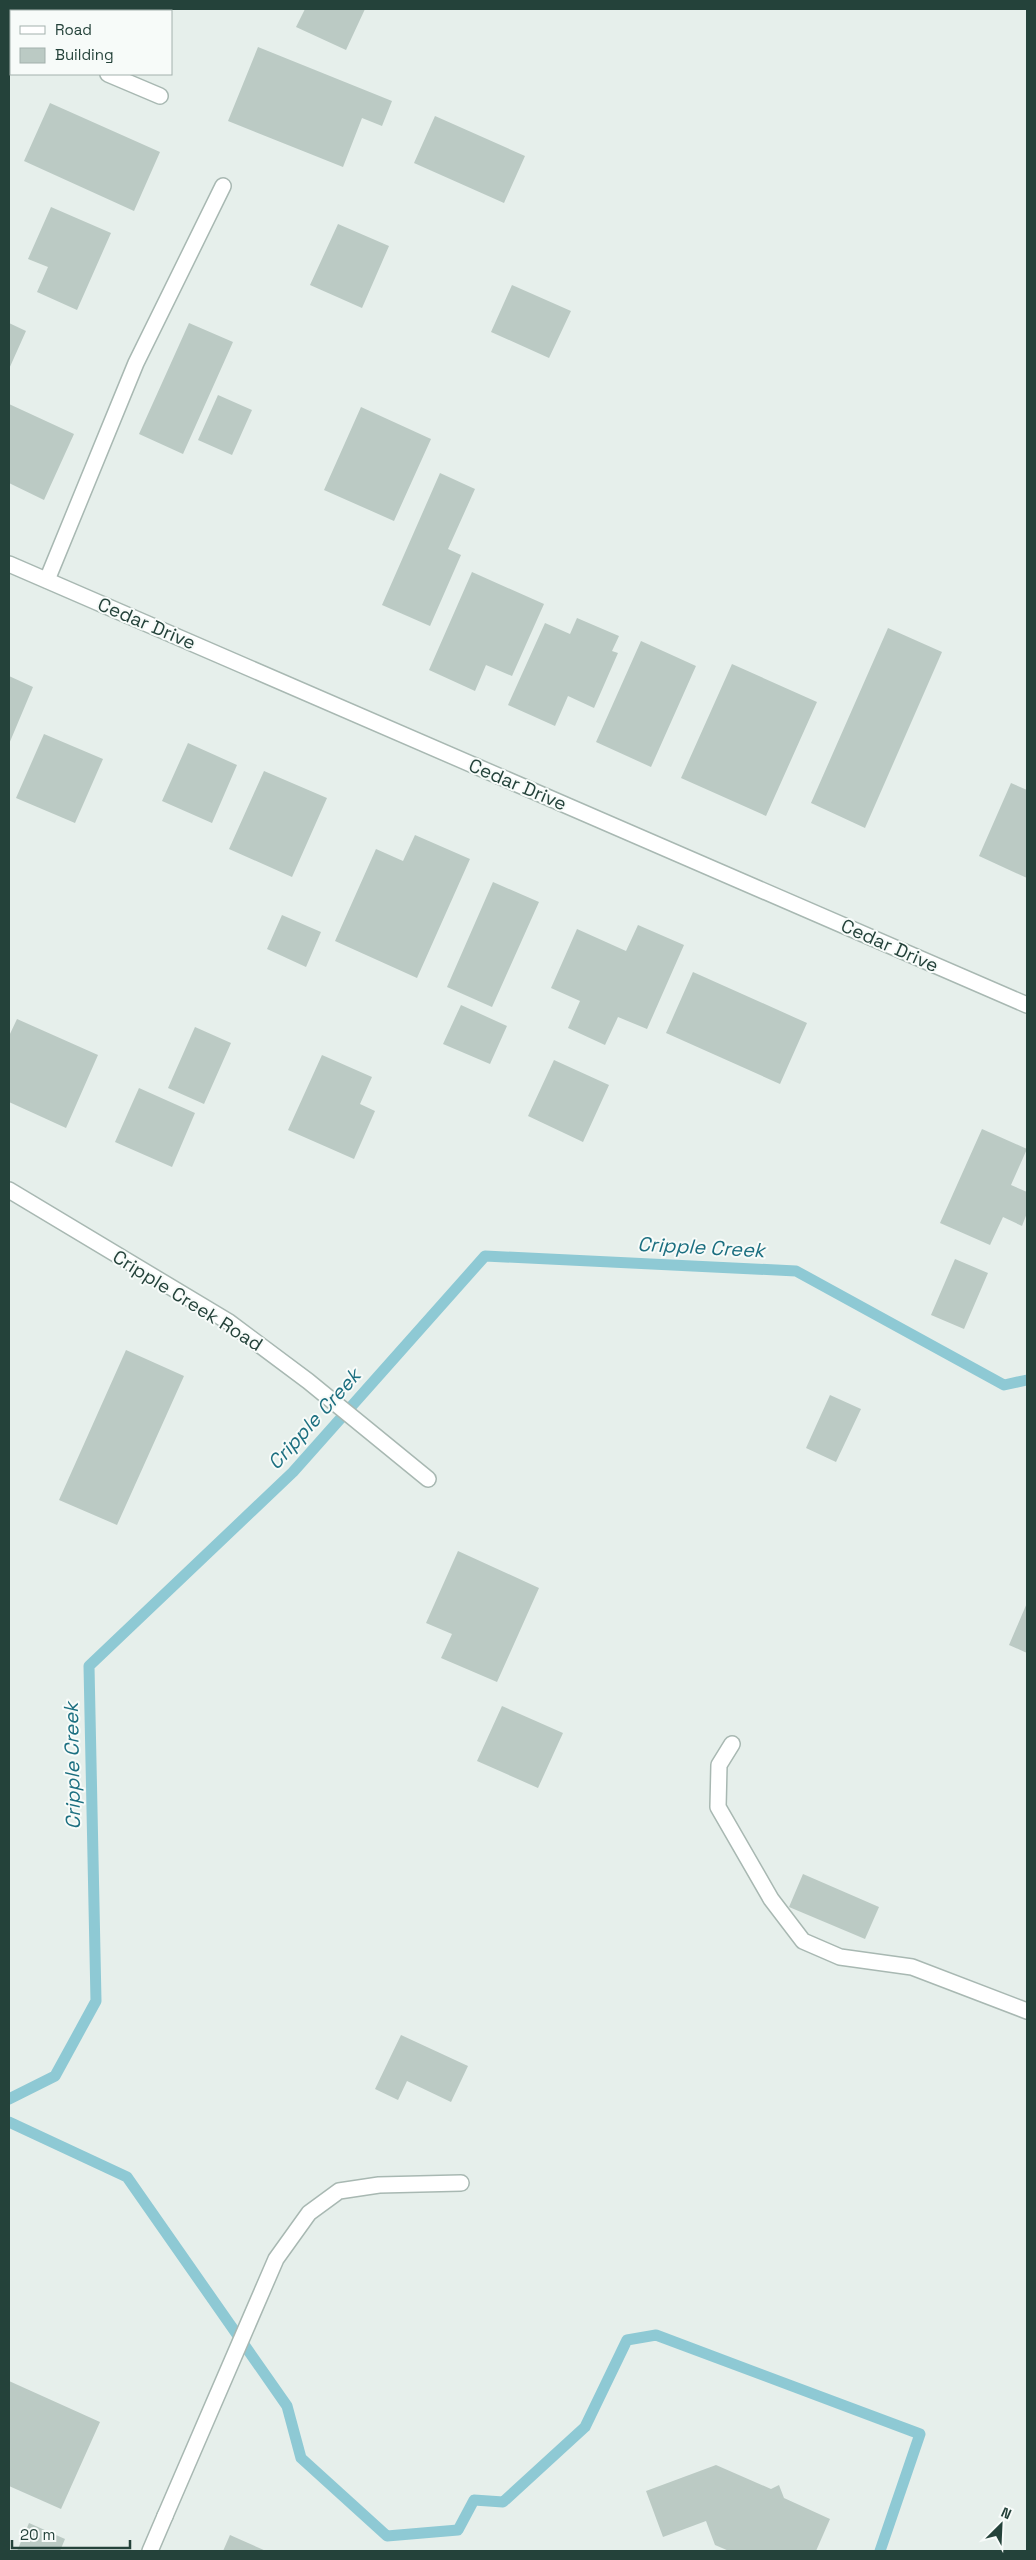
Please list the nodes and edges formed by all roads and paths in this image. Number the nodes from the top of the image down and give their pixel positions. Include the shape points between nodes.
1 (110, 75) edge
2 (160, 96) dead end
3 (223, 186) dead end
4 (9, 564) edge
5 (47, 580) junction
6 (1027, 1006) edge
7 (9, 1190) edge
8 (428, 1479) dead end
9 (732, 1744) dead end
10 (1027, 2011) edge
11 (461, 2183) dead end
12 (150, 2551) edge

1 - 2 street
3 - 5 street via 136,363
4 - 5 street, Cedar Drive
5 - 6 street, Cedar Drive
7 - 8 street, Cripple Creek Road via 229,1322 308,1381
9 - 10 street via 719,1765 718,1807 771,1900 803,1941 840,1957 912,1967
11 - 12 street via 379,2185 339,2191 309,2213 276,2259

